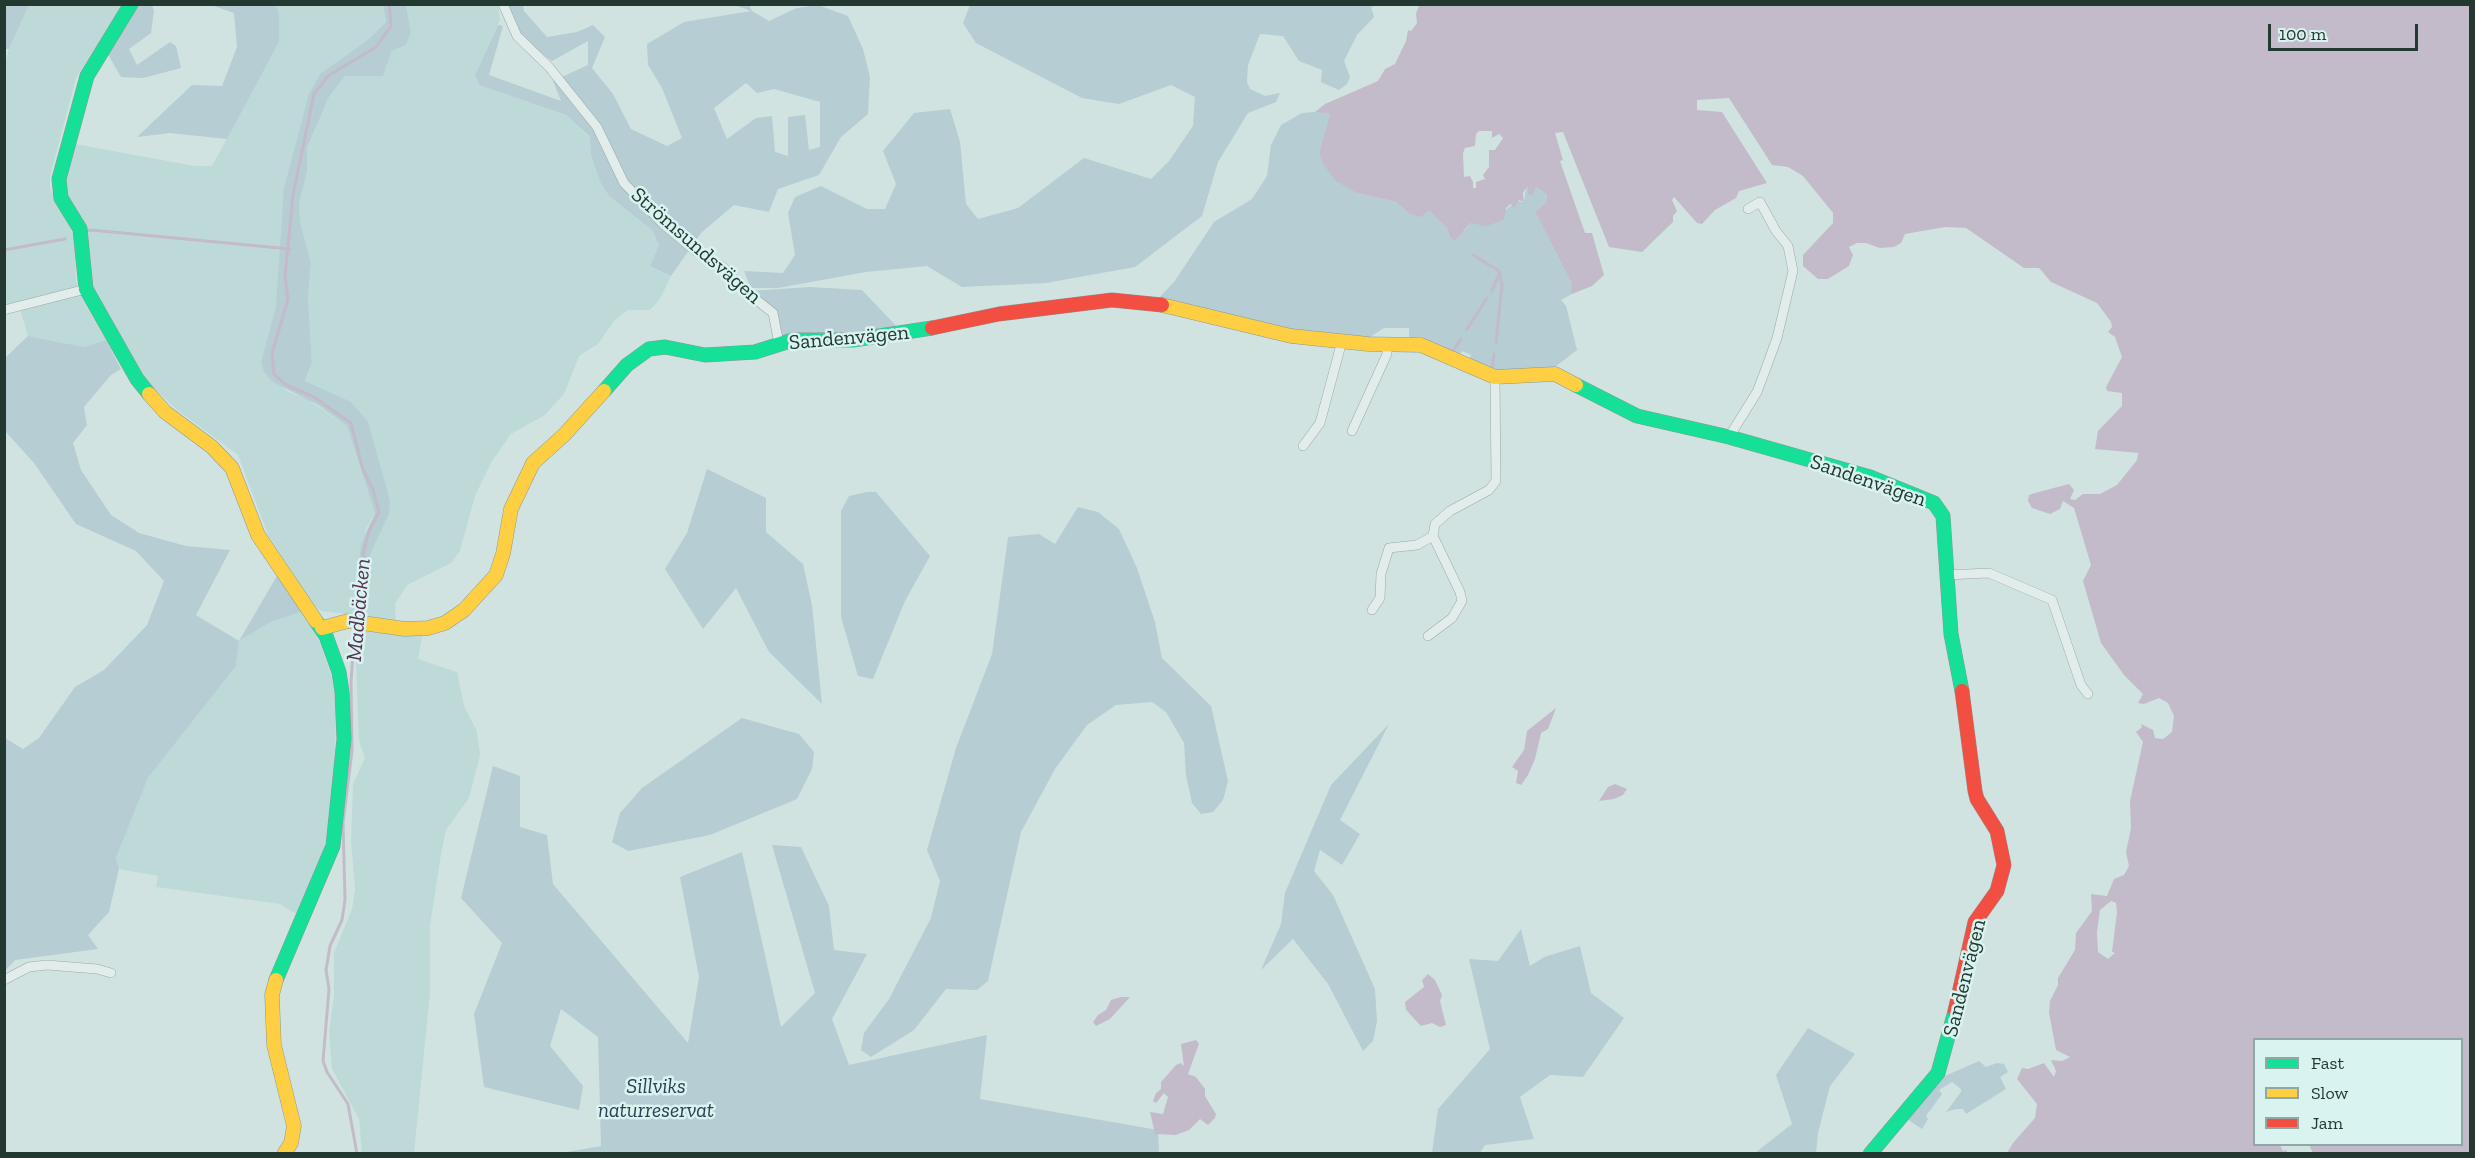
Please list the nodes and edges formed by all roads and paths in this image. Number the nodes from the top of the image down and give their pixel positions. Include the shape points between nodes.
1 (131, 4) edge
2 (503, 4) edge
3 (1748, 208) dead end
4 (86, 290) junction
5 (4, 310) edge
6 (1342, 341) junction
7 (779, 344) junction
8 (1387, 344) junction
9 (1495, 376) junction
10 (1352, 431) dead end
11 (1729, 437) junction
12 (1303, 446) dead end
13 (1433, 536) junction
14 (1946, 575) junction
15 (1372, 610) dead end
16 (322, 628) junction
17 (1428, 636) dead end
18 (2088, 694) dead end
19 (111, 973) dead end
20 (4, 980) edge
21 (289, 1152) edge
22 (1870, 1154) edge

1 - 4 street via 87,76 59,179 61,198 80,229
2 - 7 street, Strömsundsvägen via 517,36 549,67 597,127 624,183 680,238 723,267 773,313
3 - 11 street via 1760,202 1788,246 1793,271 1777,338 1757,392
4 - 5 street
4 - 16 street via 148,393 232,468 258,535
6 - 7 street, Sandenvägen via 1291,336 1163,304 1130,300 999,314 900,335
6 - 8 street, Sandenvägen
6 - 12 street via 1320,423
7 - 16 street, Sandenvägen via 755,352 712,355 665,347 642,354 533,463 511,509 498,569 486,589 467,608 445,623 428,628 405,630 353,622
8 - 9 street, Sandenvägen via 1421,345
8 - 10 street
9 - 11 street, Sandenvägen via 1554,374 1637,416
9 - 13 street via 1496,481 1489,490 1438,520
11 - 14 street, Sandenvägen via 1858,473 1934,503 1943,516
13 - 15 street via 1417,545 1389,548 1381,573 1380,597
13 - 17 street via 1462,601 1452,618
14 - 18 street via 1989,573 2052,600 2081,685
14 - 22 street, Sandenvägen via 1975,791 1997,831 2004,865 2002,880 1975,922 1949,1045 1938,1073
16 - 21 street via 339,672 344,739 333,846 279,968 272,996 274,1045 294,1126
19 - 20 street via 47,965 29,967

